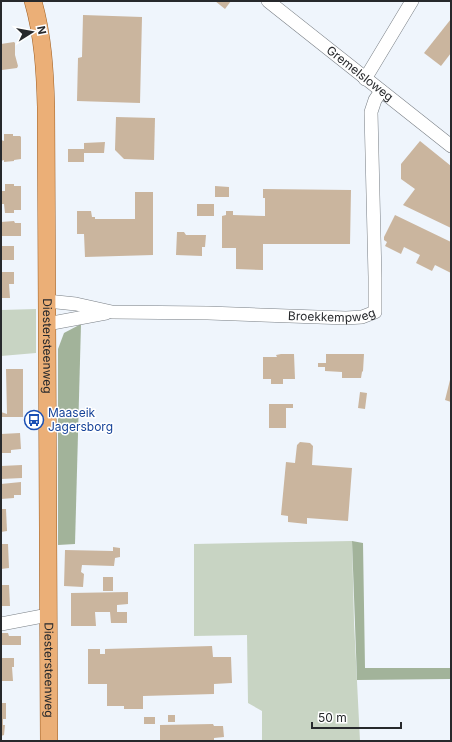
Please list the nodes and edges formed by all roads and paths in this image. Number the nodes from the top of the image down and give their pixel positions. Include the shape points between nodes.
1 (33, 1) edge
2 (268, 1) edge
3 (412, 1) edge
4 (365, 79) junction
5 (381, 91) junction
6 (451, 146) edge
7 (47, 301) junction
8 (112, 312) junction
9 (47, 324) junction
10 (48, 615) junction
11 (1, 624) edge
12 (49, 741) edge

1 - 7 main road, Diestersteenweg via 44,59
2 - 4 street, Gremelsloweg
3 - 4 street
4 - 5 street, Gremelsloweg
5 - 6 street, Gremelsloweg
5 - 8 street, Broekkempweg via 371,112 375,312 362,317 346,318
7 - 8 street, Broekkempweg
7 - 9 main road, Diestersteenweg
8 - 9 street, Broekkempweg
9 - 10 main road, Diestersteenweg
10 - 11 street
10 - 12 main road, Diestersteenweg

